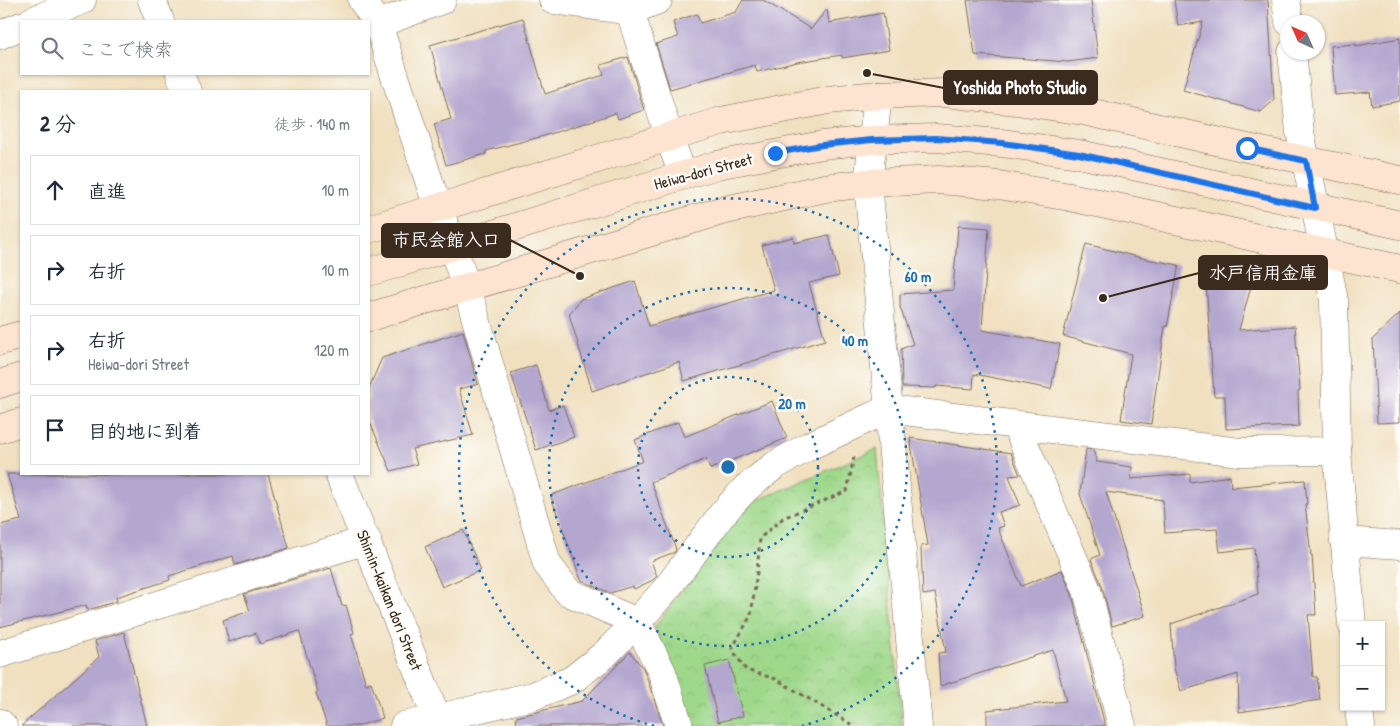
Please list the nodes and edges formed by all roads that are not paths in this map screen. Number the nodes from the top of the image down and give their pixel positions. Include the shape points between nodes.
1 (82, 0) edge
2 (152, 0) edge
3 (362, 0) edge
4 (442, 0) edge
5 (553, 0) edge
6 (658, 0) edge
7 (1286, 0) edge
8 (630, 11) junction
9 (1287, 15) edge
10 (34, 20) edge
11 (160, 20) edge
12 (378, 24) junction
13 (20, 26) edge
14 (0, 34) edge
15 (1293, 60) edge
16 (180, 75) edge
17 (187, 90) edge
18 (878, 95) junction
19 (669, 137) junction
20 (872, 140) junction
21 (1306, 161) junction
22 (683, 175) junction
23 (1400, 180) edge
24 (868, 183) junction
25 (438, 208) junction
26 (1315, 208) junction
27 (1400, 226) edge
28 (370, 229) edge
29 (452, 246) junction
30 (1323, 253) junction
31 (1400, 269) edge
32 (370, 272) edge
33 (467, 288) junction
34 (370, 317) edge
35 (20, 335) edge
36 (0, 341) edge
37 (20, 378) edge
38 (0, 384) edge
39 (888, 409) junction
40 (20, 422) edge
41 (1016, 425) junction
42 (0, 429) edge
43 (1337, 450) junction
44 (340, 475) edge
45 (367, 540) junction
46 (1344, 541) junction
47 (1400, 545) edge
48 (1352, 621) edge
49 (637, 622) junction
50 (0, 654) edge
51 (1359, 711) edge
52 (438, 722) edge
53 (0, 723) edge
54 (3, 726) edge
55 (404, 726) edge
56 (679, 726) edge
57 (918, 726) edge
58 (1122, 726) edge
59 (1361, 726) edge

1 - 10 street
2 - 11 street
3 - 12 street
4 - 12 street
5 - 8 street
6 - 8 street
7 - 9 street
8 - 19 street
12 - 25 street
13 - 14 street
15 - 21 street
16 - 17 street
18 - 19 main road via 774,110 721,121
18 - 20 street
18 - 21 main road via 945,93 1074,110
19 - 22 street
19 - 25 main road
20 - 22 main road, Heiwa-dori Street via 775,153
20 - 24 street
20 - 26 main road, Heiwa-dori Street via 936,138 1079,154
21 - 23 main road
21 - 26 street
22 - 29 main road, Heiwa-dori Street
24 - 30 main road via 939,180 998,185 1070,197
24 - 33 main road via 825,188 721,211
24 - 39 street
25 - 28 main road
25 - 29 street
26 - 27 main road, Heiwa-dori Street
26 - 30 street
29 - 32 main road, Heiwa-dori Street
29 - 33 street
30 - 31 main road
30 - 43 street via 1334,300
33 - 34 main road
33 - 49 street via 547,564 568,592
35 - 36 main road
37 - 38 main road
39 - 41 street
39 - 49 street via 809,446 774,466 746,488
39 - 57 street
40 - 42 main road
41 - 43 street via 1240,452
41 - 58 street via 1087,590
43 - 46 street
44 - 45 street, Shimin-kaikan dori Street
45 - 50 street
45 - 52 street, Shimin-kaikan dori Street
46 - 47 street
46 - 48 street
49 - 52 street via 605,654 572,680 533,696
49 - 56 street via 662,672
51 - 59 street
52 - 55 street
53 - 54 street

